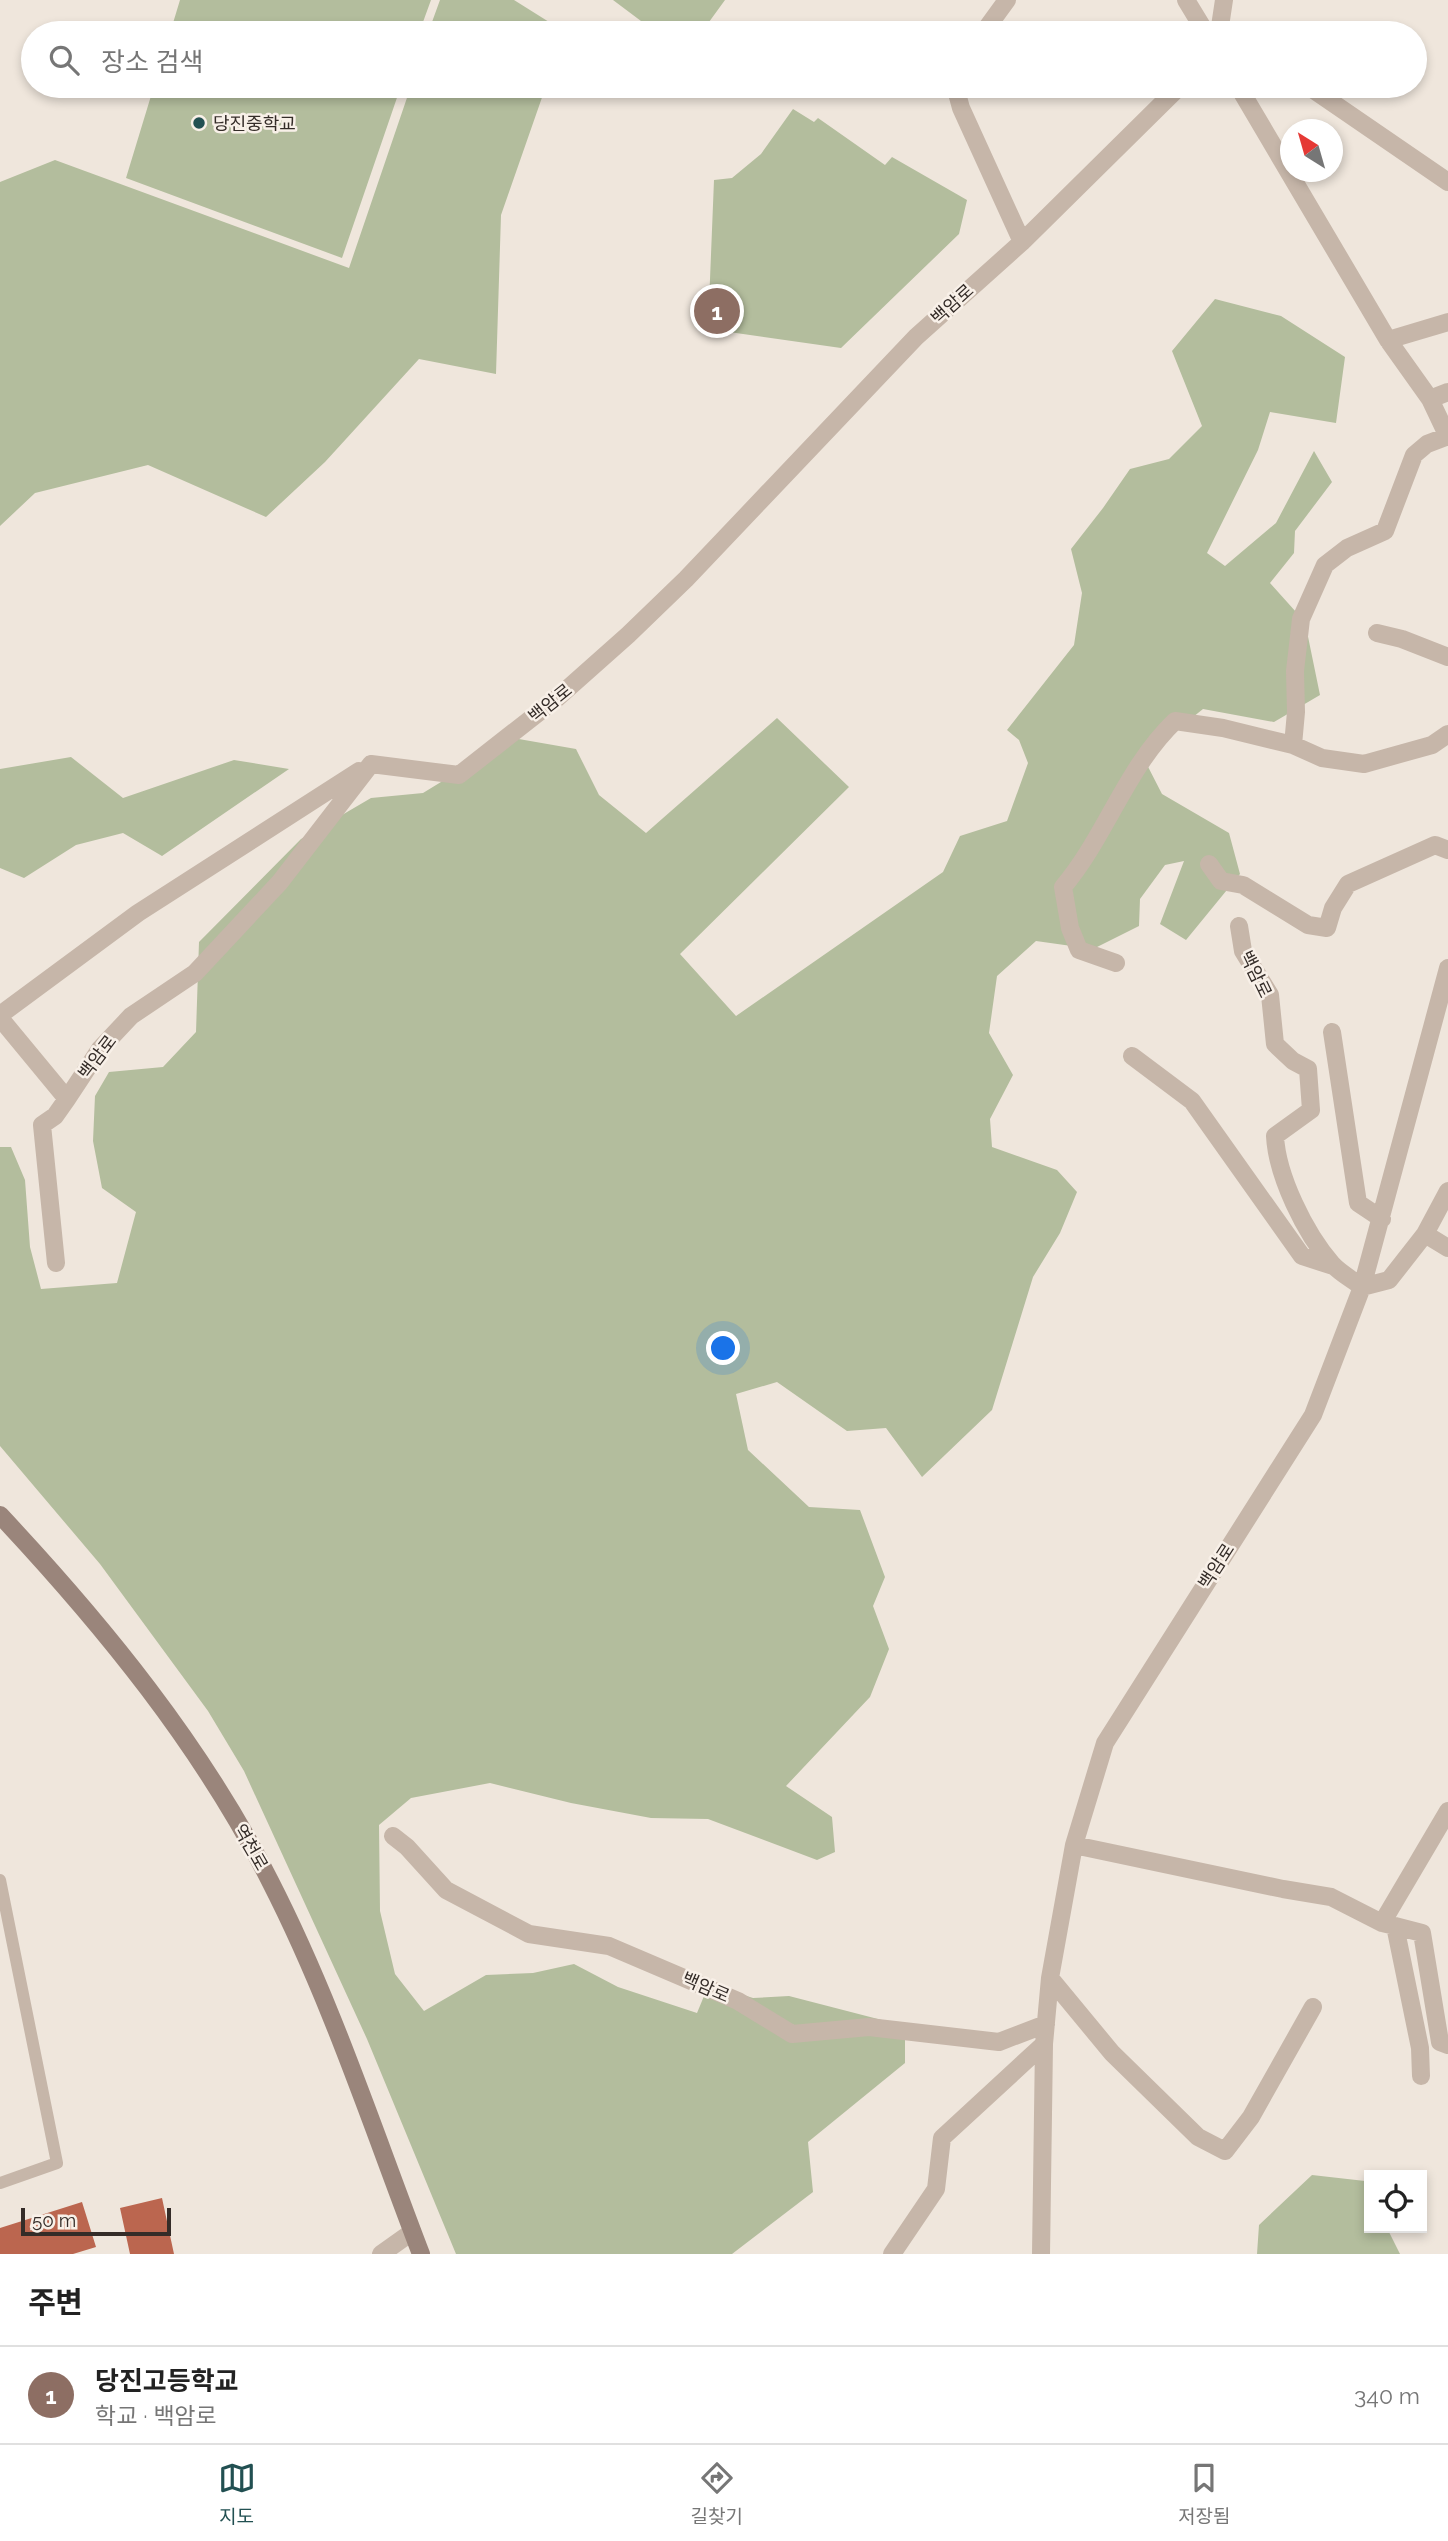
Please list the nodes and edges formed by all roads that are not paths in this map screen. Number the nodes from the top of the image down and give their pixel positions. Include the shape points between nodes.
1 (1007, 0) edge
2 (1186, 0) edge
3 (1224, 0) edge
4 (992, 21) edge
5 (1208, 21) edge
6 (1221, 21) edge
7 (958, 98) edge
8 (1168, 98) edge
9 (1245, 98) edge
10 (1326, 98) edge
11 (1448, 182) edge
12 (1022, 242) junction
13 (1448, 323) edge
14 (1388, 340) junction
15 (1448, 392) edge
16 (1430, 400) junction
17 (1448, 437) edge
18 (1377, 633) dead end
19 (1448, 657) edge
20 (1448, 734) edge
21 (1293, 746) junction
22 (370, 764) junction
23 (1448, 850) edge
24 (1209, 864) dead end
25 (1239, 926) dead end
26 (1116, 962) dead end
27 (1448, 968) edge
28 (0, 1016) edge
29 (1332, 1032) dead end
30 (1132, 1056) dead end
31 (67, 1099) junction
32 (1448, 1191) edge
33 (1382, 1219) junction
34 (1425, 1234) junction
35 (1448, 1248) edge
36 (56, 1263) dead end
37 (1333, 1266) junction
38 (1362, 1287) junction
39 (0, 1515) edge
40 (1448, 1811) edge
41 (393, 1836) dead end
42 (1074, 1845) junction
43 (0, 1880) edge
44 (1389, 1925) junction
45 (1050, 1978) junction
46 (1313, 2007) dead end
47 (1046, 2024) junction
48 (1044, 2043) junction
49 (1448, 2045) edge
50 (1421, 2076) dead end
51 (0, 2183) edge
52 (412, 2232) junction
53 (381, 2254) edge
54 (421, 2254) edge
55 (892, 2254) edge
56 (1041, 2254) edge

1 - 4 street
2 - 5 street
3 - 6 street
7 - 12 street
8 - 12 street, 백암로
9 - 14 street
10 - 11 street
12 - 22 street, 백암로 via 916,337 686,579 556,699 459,775
13 - 14 street
14 - 16 street
15 - 16 street
16 - 17 street
17 - 21 street via 1427,444 1414,455 1385,531 1347,548 1325,565 1301,619
18 - 19 street
20 - 21 street via 1432,745 1364,764 1322,758
21 - 26 street via 1175,721 1159,737 1083,863 1063,887 1079,950
22 - 28 street via 138,913
22 - 31 street, 백암로 via 279,882 195,973 131,1017 100,1049
23 - 24 street via 1435,845 1348,884 1327,929 1308,925 1243,885 1221,881
25 - 37 street, 백암로 via 1243,951 1270,995 1275,1044 1308,1069 1311,1110 1275,1136 1276,1151 1302,1222
27 - 33 street, 백암로
28 - 31 street, 백암로
29 - 33 street via 1358,1203
30 - 37 street, 백암로 via 1192,1101 1302,1256
31 - 36 street, 백암로 via 42,1125
32 - 34 street
33 - 38 street, 백암로
34 - 35 street
34 - 38 street via 1390,1280
37 - 38 street, 백암로
38 - 42 street, 백암로 via 1313,1415 1105,1743
39 - 52 street, 역천로 via 123,1657 244,1835 322,1994
40 - 44 street
41 - 47 street, 백암로 via 446,1890 529,1934 609,1946 738,2001 792,2034 869,2028 999,2042
42 - 44 street via 1331,1897
42 - 45 street, 백암로
43 - 51 lane via 57,2162
44 - 49 street via 1422,1933 1440,2042
44 - 50 street via 1420,2048
45 - 46 street via 1112,2053 1198,2137 1225,2151 1251,2117
45 - 47 street, 백암로
47 - 48 street, 백암로
48 - 55 street via 942,2138 936,2189
48 - 56 street, 백암로
52 - 53 street
52 - 54 street, 역천로

